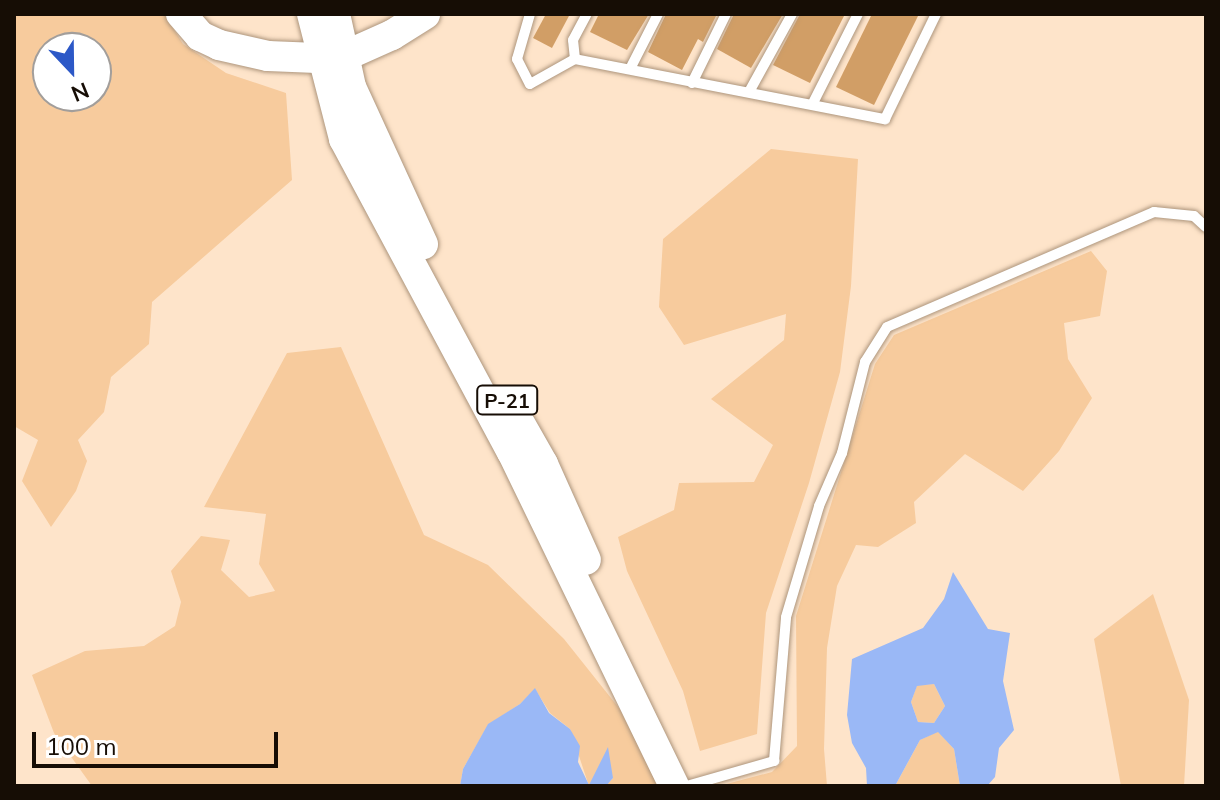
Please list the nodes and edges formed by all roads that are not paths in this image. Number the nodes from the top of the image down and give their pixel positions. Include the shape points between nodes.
1 (181, 14) edge
2 (312, 14) edge
3 (335, 14) edge
4 (425, 14) edge
5 (530, 14) edge
6 (587, 14) edge
7 (658, 14) edge
8 (726, 14) edge
9 (792, 14) edge
10 (858, 14) edge
11 (936, 14) edge
12 (575, 59) junction
13 (630, 69) junction
14 (692, 83) junction
15 (749, 92) junction
16 (813, 103) junction
17 (1206, 227) edge
18 (674, 786) edge
19 (686, 786) edge

1 - 4 main road via 200,36 268,56 332,56 392,35
2 - 18 main road via 344,139 512,452
3 - 19 main road, Р-21 via 351,87 410,222 562,504
5 - 12 lane via 517,59 530,84
6 - 12 lane via 573,40
7 - 13 lane
8 - 14 lane
9 - 15 lane
10 - 16 lane
11 - 16 lane via 885,119
12 - 13 lane
13 - 14 lane
14 - 15 lane
15 - 16 lane
17 - 19 lane via 1194,216 1154,212 887,327 865,362 842,453 819,506 786,617 774,761

